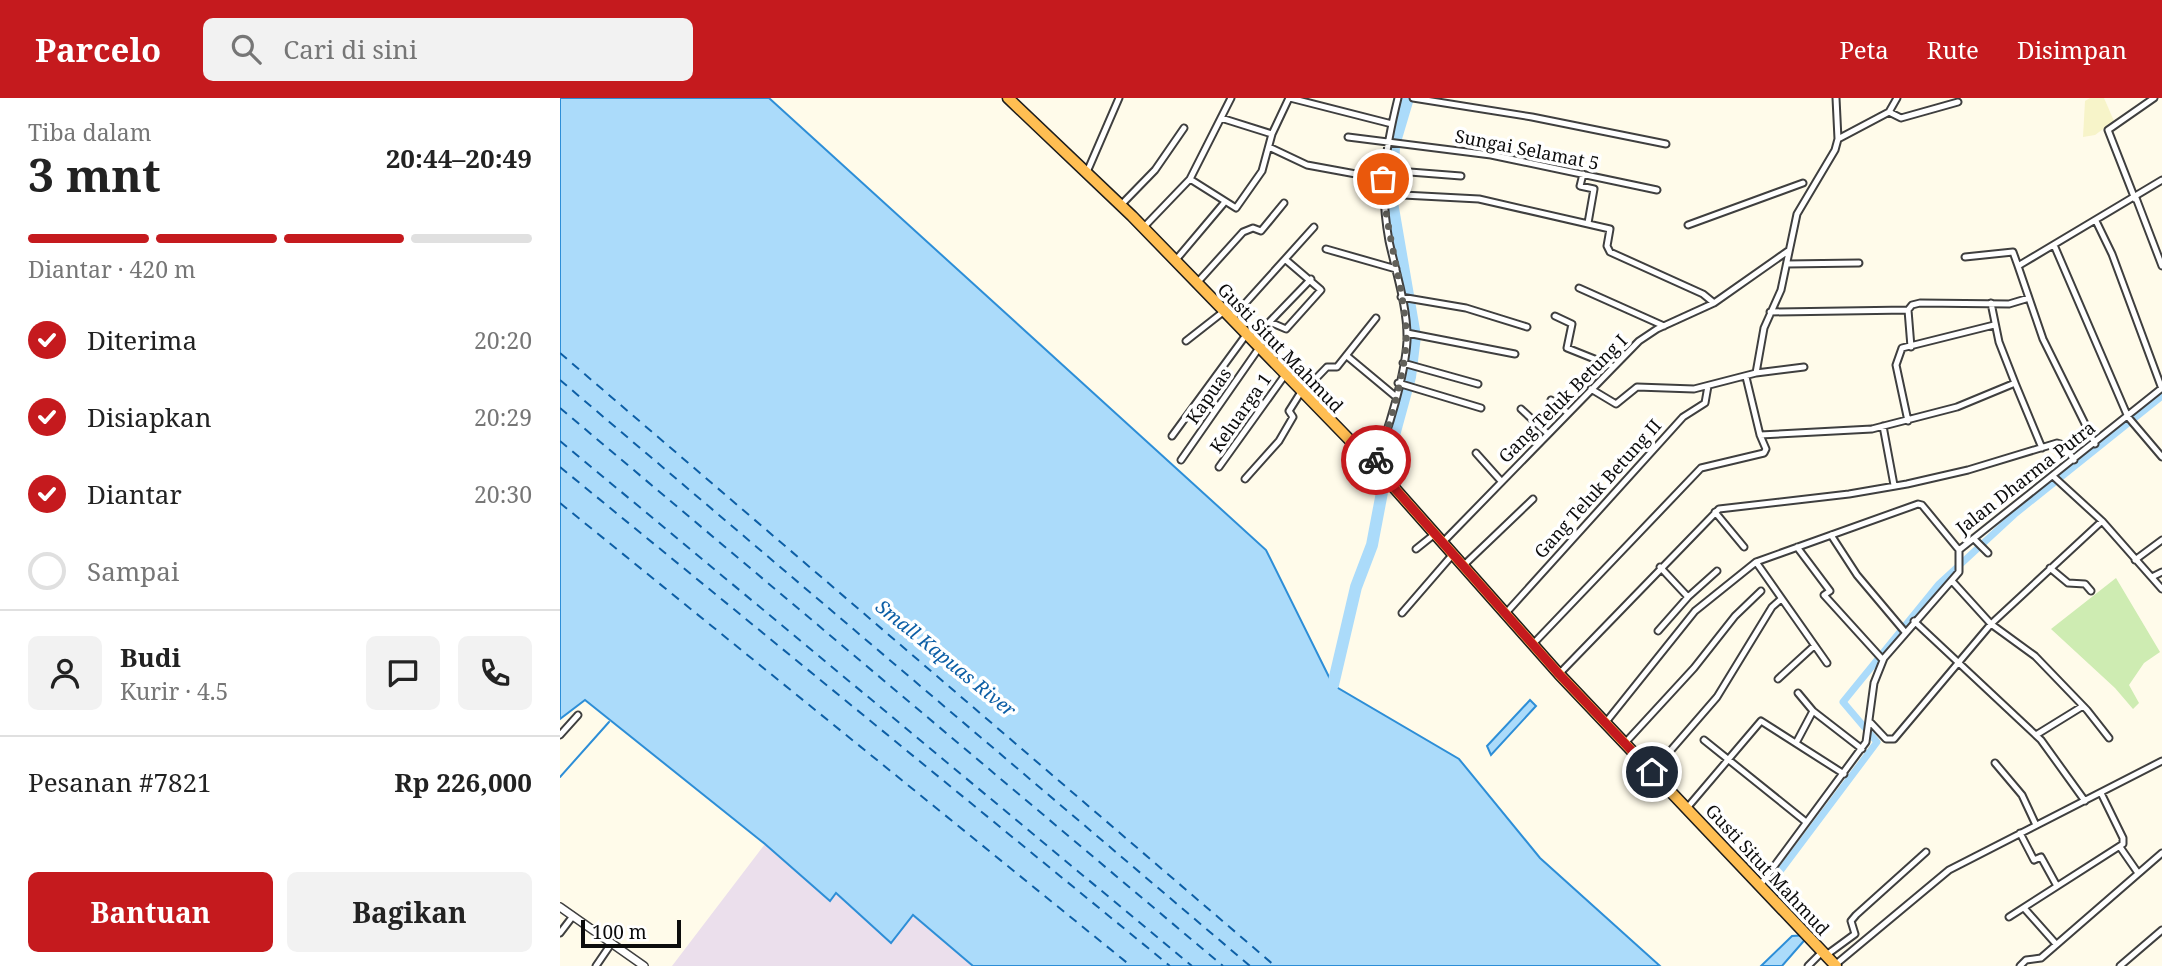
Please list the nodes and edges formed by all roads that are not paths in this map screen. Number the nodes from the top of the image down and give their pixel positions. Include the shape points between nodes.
1 (1008, 98) edge
2 (1119, 98) edge
3 (1231, 98) edge
4 (1289, 98) edge
5 (1398, 98) edge
6 (1413, 98) edge
7 (1836, 98) edge
8 (2154, 98) edge
9 (1897, 99) edge
10 (1314, 101) edge
11 (1958, 102) dead end
12 (1889, 112) junction
13 (1221, 118) junction
14 (1392, 124) junction
15 (1184, 128) dead end
16 (1272, 134) junction
17 (1348, 137) dead end
18 (1838, 139) junction
19 (1389, 142) junction
20 (1666, 144) dead end
21 (1269, 147) junction
22 (1386, 170) junction
23 (1087, 174) junction
24 (1583, 174) junction
25 (1461, 176) dead end
26 (1190, 178) junction
27 (1383, 179) junction
28 (2162, 180) edge
29 (1657, 190) dead end
30 (1808, 192) junction
31 (1386, 194) junction
32 (2135, 198) junction
33 (1224, 203) junction
34 (1284, 203) dead end
35 (1120, 206) junction
36 (2096, 221) junction
37 (1588, 223) junction
38 (1688, 225) dead end
39 (1314, 227) dead end
40 (1143, 228) junction
41 (2054, 245) junction
42 (1326, 249) dead end
43 (1788, 251) junction
44 (1965, 257) dead end
45 (1286, 260) junction
46 (1175, 261) junction
47 (1859, 263) dead end
48 (1787, 264) junction
49 (2018, 266) junction
50 (2162, 266) edge
51 (1396, 269) junction
52 (1311, 279) junction
53 (1196, 284) junction
54 (1579, 288) dead end
55 (1403, 298) junction
56 (2029, 298) junction
57 (1714, 303) junction
58 (1991, 303) junction
59 (1908, 310) junction
60 (1770, 312) junction
61 (1227, 316) junction
62 (1555, 316) dead end
63 (1376, 318) dead end
64 (1270, 322) junction
65 (1994, 325) junction
66 (1664, 326) junction
67 (1527, 327) dead end
68 (1409, 334) junction
69 (1186, 341) dead end
70 (1252, 341) junction
71 (1911, 346) junction
72 (1515, 354) dead end
73 (1347, 356) junction
74 (1405, 363) junction
75 (1612, 366) junction
76 (1804, 367) dead end
77 (1756, 373) junction
78 (1285, 375) junction
79 (1746, 377) junction
80 (2015, 383) junction
81 (1400, 384) junction
82 (1478, 384) dead end
83 (1708, 386) junction
84 (1591, 388) junction
85 (2162, 389) edge
86 (1301, 392) junction
87 (1395, 396) junction
88 (1551, 400) dead end
89 (1481, 408) dead end
90 (1521, 409) dead end
91 (1568, 413) junction
92 (2130, 420) junction
93 (1908, 421) junction
94 (1883, 426) junction
95 (1547, 433) junction
96 (1760, 435) junction
97 (1172, 436) dead end
98 (2095, 444) junction
99 (2042, 448) junction
100 (1476, 453) dead end
101 (2162, 457) edge
102 (1181, 460) dead end
103 (2074, 460) junction
104 (1219, 467) dead end
105 (1376, 467) junction
106 (1245, 479) dead end
107 (2056, 480) junction
108 (1501, 481) junction
109 (1894, 485) junction
110 (1533, 499) dead end
111 (1715, 512) junction
112 (2102, 521) junction
113 (1436, 533) junction
114 (1831, 535) junction
115 (2162, 540) edge
116 (1444, 541) junction
117 (1978, 543) junction
118 (1744, 547) dead end
119 (1797, 547) junction
120 (1416, 549) dead end
121 (1959, 550) junction
122 (1454, 553) junction
123 (1988, 553) dead end
124 (2135, 559) junction
125 (1756, 562) junction
126 (1464, 565) junction
127 (1660, 567) junction
128 (2050, 568) junction
129 (1717, 570) dead end
130 (2162, 572) edge
131 (2152, 577) junction
132 (1952, 581) junction
133 (2162, 589) edge
134 (1761, 591) dead end
135 (2091, 591) dead end
136 (1688, 597) junction
137 (1781, 599) junction
138 (1402, 613) dead end
139 (1506, 613) junction
140 (1914, 621) junction
141 (1991, 624) junction
142 (1658, 631) dead end
143 (1905, 632) junction
144 (1533, 644) junction
145 (1814, 646) junction
146 (1882, 659) junction
147 (1827, 663) dead end
148 (1960, 663) junction
149 (1559, 674) junction
150 (1778, 679) dead end
151 (1798, 692) dead end
152 (2083, 706) junction
153 (1812, 711) junction
154 (578, 715) dead end
155 (1606, 722) junction
156 (1870, 724) junction
157 (560, 735) edge
158 (2036, 735) junction
159 (2109, 738) dead end
160 (1704, 740) dead end
161 (1625, 743) junction
162 (1796, 743) junction
163 (1862, 749) junction
164 (1728, 761) junction
165 (2162, 761) edge
166 (1995, 763) dead end
167 (1652, 772) junction
168 (1844, 774) junction
169 (2101, 793) junction
170 (2085, 801) junction
171 (1686, 808) junction
172 (1806, 822) junction
173 (2036, 825) junction
174 (2020, 833) junction
175 (2120, 847) junction
176 (1926, 852) dead end
177 (2161, 855) edge
178 (2138, 873) junction
179 (1761, 884) junction
180 (2057, 886) junction
181 (560, 907) edge
182 (2024, 908) junction
183 (573, 916) junction
184 (2009, 917) dead end
185 (2162, 930) edge
186 (560, 933) edge
187 (611, 944) junction
188 (2056, 944) junction
189 (1821, 951) junction
190 (596, 966) edge
191 (644, 966) edge
192 (1808, 966) edge
193 (1835, 966) edge
194 (2020, 966) edge
195 (2120, 966) edge

1 - 23 highway, Gusti Situt Mahmud
2 - 23 street
3 - 13 street
4 - 10 street
4 - 16 street
5 - 14 street
6 - 20 street
7 - 18 street
8 - 32 street via 2108,130
9 - 12 street
10 - 14 street
11 - 12 street via 1900,117
12 - 18 street
13 - 16 street
13 - 26 street
14 - 19 street
15 - 35 street via 1155,170
16 - 21 street
17 - 19 street, Sungai Selamat 5
18 - 30 street
19 - 22 street
19 - 24 street, Sungai Selamat 5 via 1491,155
21 - 27 street via 1307,165
21 - 33 street via 1262,171 1238,207
22 - 25 street
22 - 27 street
23 - 35 highway, Gusti Situt Mahmud
24 - 29 street, Sungai Selamat 5
24 - 37 street via 1580,186 1594,189
26 - 33 street
26 - 40 street
27 - 31 street
28 - 32 street
30 - 38 street via 1802,181
30 - 43 street
31 - 37 street via 1479,199
31 - 51 street
32 - 36 street
32 - 50 street
33 - 46 street
34 - 53 street via 1261,231 1243,232
35 - 40 highway, Gusti Situt Mahmud
36 - 41 street
36 - 85 street
37 - 57 street via 1611,230 1610,252
39 - 45 street
40 - 46 highway, Gusti Situt Mahmud
41 - 49 street
41 - 92 street
42 - 51 street
43 - 48 street
43 - 57 street, Gang Teluk Betung I
44 - 49 street via 2015,252
45 - 52 street
45 - 61 street
46 - 53 highway, Gusti Situt Mahmud
47 - 48 street
48 - 60 street
49 - 56 street
51 - 55 street
52 - 64 street
52 - 64 street via 1321,290 1287,328
53 - 61 highway, Gusti Situt Mahmud
54 - 66 street
55 - 67 street via 1466,308
55 - 68 street
56 - 58 street via 2014,304
56 - 98 street via 2043,339
57 - 66 street, Gang Teluk Betung I
58 - 59 street via 1920,303
58 - 65 street
59 - 60 street
59 - 71 street
60 - 77 street
61 - 69 street
61 - 70 highway, Gusti Situt Mahmud
62 - 75 street via 1572,324 1567,348
63 - 73 street
64 - 70 street
65 - 71 street
65 - 80 street
66 - 75 street, Gang Teluk Betung I
68 - 72 street
68 - 74 street
70 - 78 highway, Gusti Situt Mahmud
70 - 97 street
70 - 102 street, Kapuas
71 - 93 street via 1902,349 1896,365
73 - 86 street via 1336,368 1327,367
73 - 87 street
74 - 81 street
74 - 82 street
75 - 84 street, Gang Teluk Betung I
76 - 77 street
77 - 79 street
78 - 86 highway, Gusti Situt Mahmud
78 - 104 street, Keluarga 1
79 - 83 street
79 - 96 street
80 - 93 street
80 - 99 street
81 - 87 street
81 - 89 street
83 - 84 street via 1637,387 1616,404
83 - 139 street, Gang Teluk Betung II via 1705,403 1683,417
84 - 91 street, Gang Teluk Betung I
85 - 92 street, Jalan Dharma Putra
86 - 105 highway, Gusti Situt Mahmud
86 - 106 street via 1279,441
87 - 105 street via 1391,448
88 - 91 street
90 - 95 street
91 - 95 street, Gang Teluk Betung I
92 - 98 street, Jalan Dharma Putra
92 - 101 street
93 - 94 street
94 - 96 street
94 - 109 street
95 - 108 street, Gang Teluk Betung I
96 - 144 street via 1764,453 1701,468
98 - 103 street, Jalan Dharma Putra
99 - 103 street via 2062,444
99 - 109 street
100 - 108 street
103 - 107 street, Jalan Dharma Putra
105 - 113 highway, Gusti Situt Mahmud
107 - 112 street
107 - 117 street, Jalan Dharma Putra
108 - 116 street, Gang Teluk Betung I
109 - 111 street via 1730,506
110 - 126 street
111 - 118 street
111 - 127 street
112 - 124 street
112 - 128 street
113 - 116 highway, Gusti Situt Mahmud
113 - 120 street
114 - 119 street
114 - 121 street via 1921,504
114 - 143 street via 1857,575
115 - 124 street
116 - 122 highway, Gusti Situt Mahmud
117 - 121 street, Jalan Dharma Putra
117 - 123 street
119 - 125 street
119 - 146 street via 1830,591 1824,595
121 - 132 street, Jalan Dharma Putra via 1962,566
122 - 126 highway, Gusti Situt Mahmud
122 - 138 street
124 - 131 street
125 - 137 street
125 - 155 street via 1695,611
126 - 139 highway, Gusti Situt Mahmud
127 - 136 street
127 - 149 street
128 - 135 street via 2064,581 2085,584
128 - 141 street
129 - 136 street
130 - 131 street
131 - 133 street
132 - 140 street, Jalan Dharma Putra
132 - 141 street
134 - 161 street
136 - 142 street
137 - 145 street
137 - 167 street via 1717,697
139 - 144 highway, Gusti Situt Mahmud
140 - 143 street, Jalan Dharma Putra
140 - 148 street
141 - 148 street
141 - 152 street via 2035,656
143 - 146 street, Jalan Dharma Putra
144 - 149 highway, Gusti Situt Mahmud
145 - 147 street
145 - 150 street
146 - 156 street, Jalan Dharma Putra via 1874,683
148 - 156 street via 1894,740 1886,739
148 - 158 street
149 - 155 highway, Gusti Situt Mahmud
151 - 153 street
152 - 158 street
152 - 159 street
153 - 162 street
153 - 163 street
154 - 157 street
155 - 161 highway, Gusti Situt Mahmud
156 - 163 street, Jalan Dharma Putra
158 - 170 street
160 - 164 street
161 - 167 highway, Gusti Situt Mahmud
162 - 164 street via 1761,721
162 - 168 street
163 - 168 street, Jalan Dharma Putra
164 - 171 street
164 - 172 street
165 - 169 street
166 - 173 street via 2022,794
167 - 171 highway, Gusti Situt Mahmud
168 - 172 street, Jalan Dharma Putra
169 - 170 street
169 - 175 street via 2123,838
170 - 173 street
171 - 179 highway, Gusti Situt Mahmud
172 - 179 street, Jalan Dharma Putra
173 - 174 street
174 - 180 street via 2034,860 2041,857
174 - 193 street via 1949,870
175 - 178 street
175 - 180 street
176 - 189 street via 1856,915 1851,921 1855,934
177 - 178 street
178 - 188 street
179 - 189 highway, Gusti Situt Mahmud
180 - 182 street
181 - 183 street
182 - 184 street
182 - 188 street
183 - 186 street
183 - 187 street
185 - 195 street
187 - 190 street
187 - 191 street
188 - 194 street via 2040,959 2026,960
189 - 192 street
189 - 193 highway, Gusti Situt Mahmud

